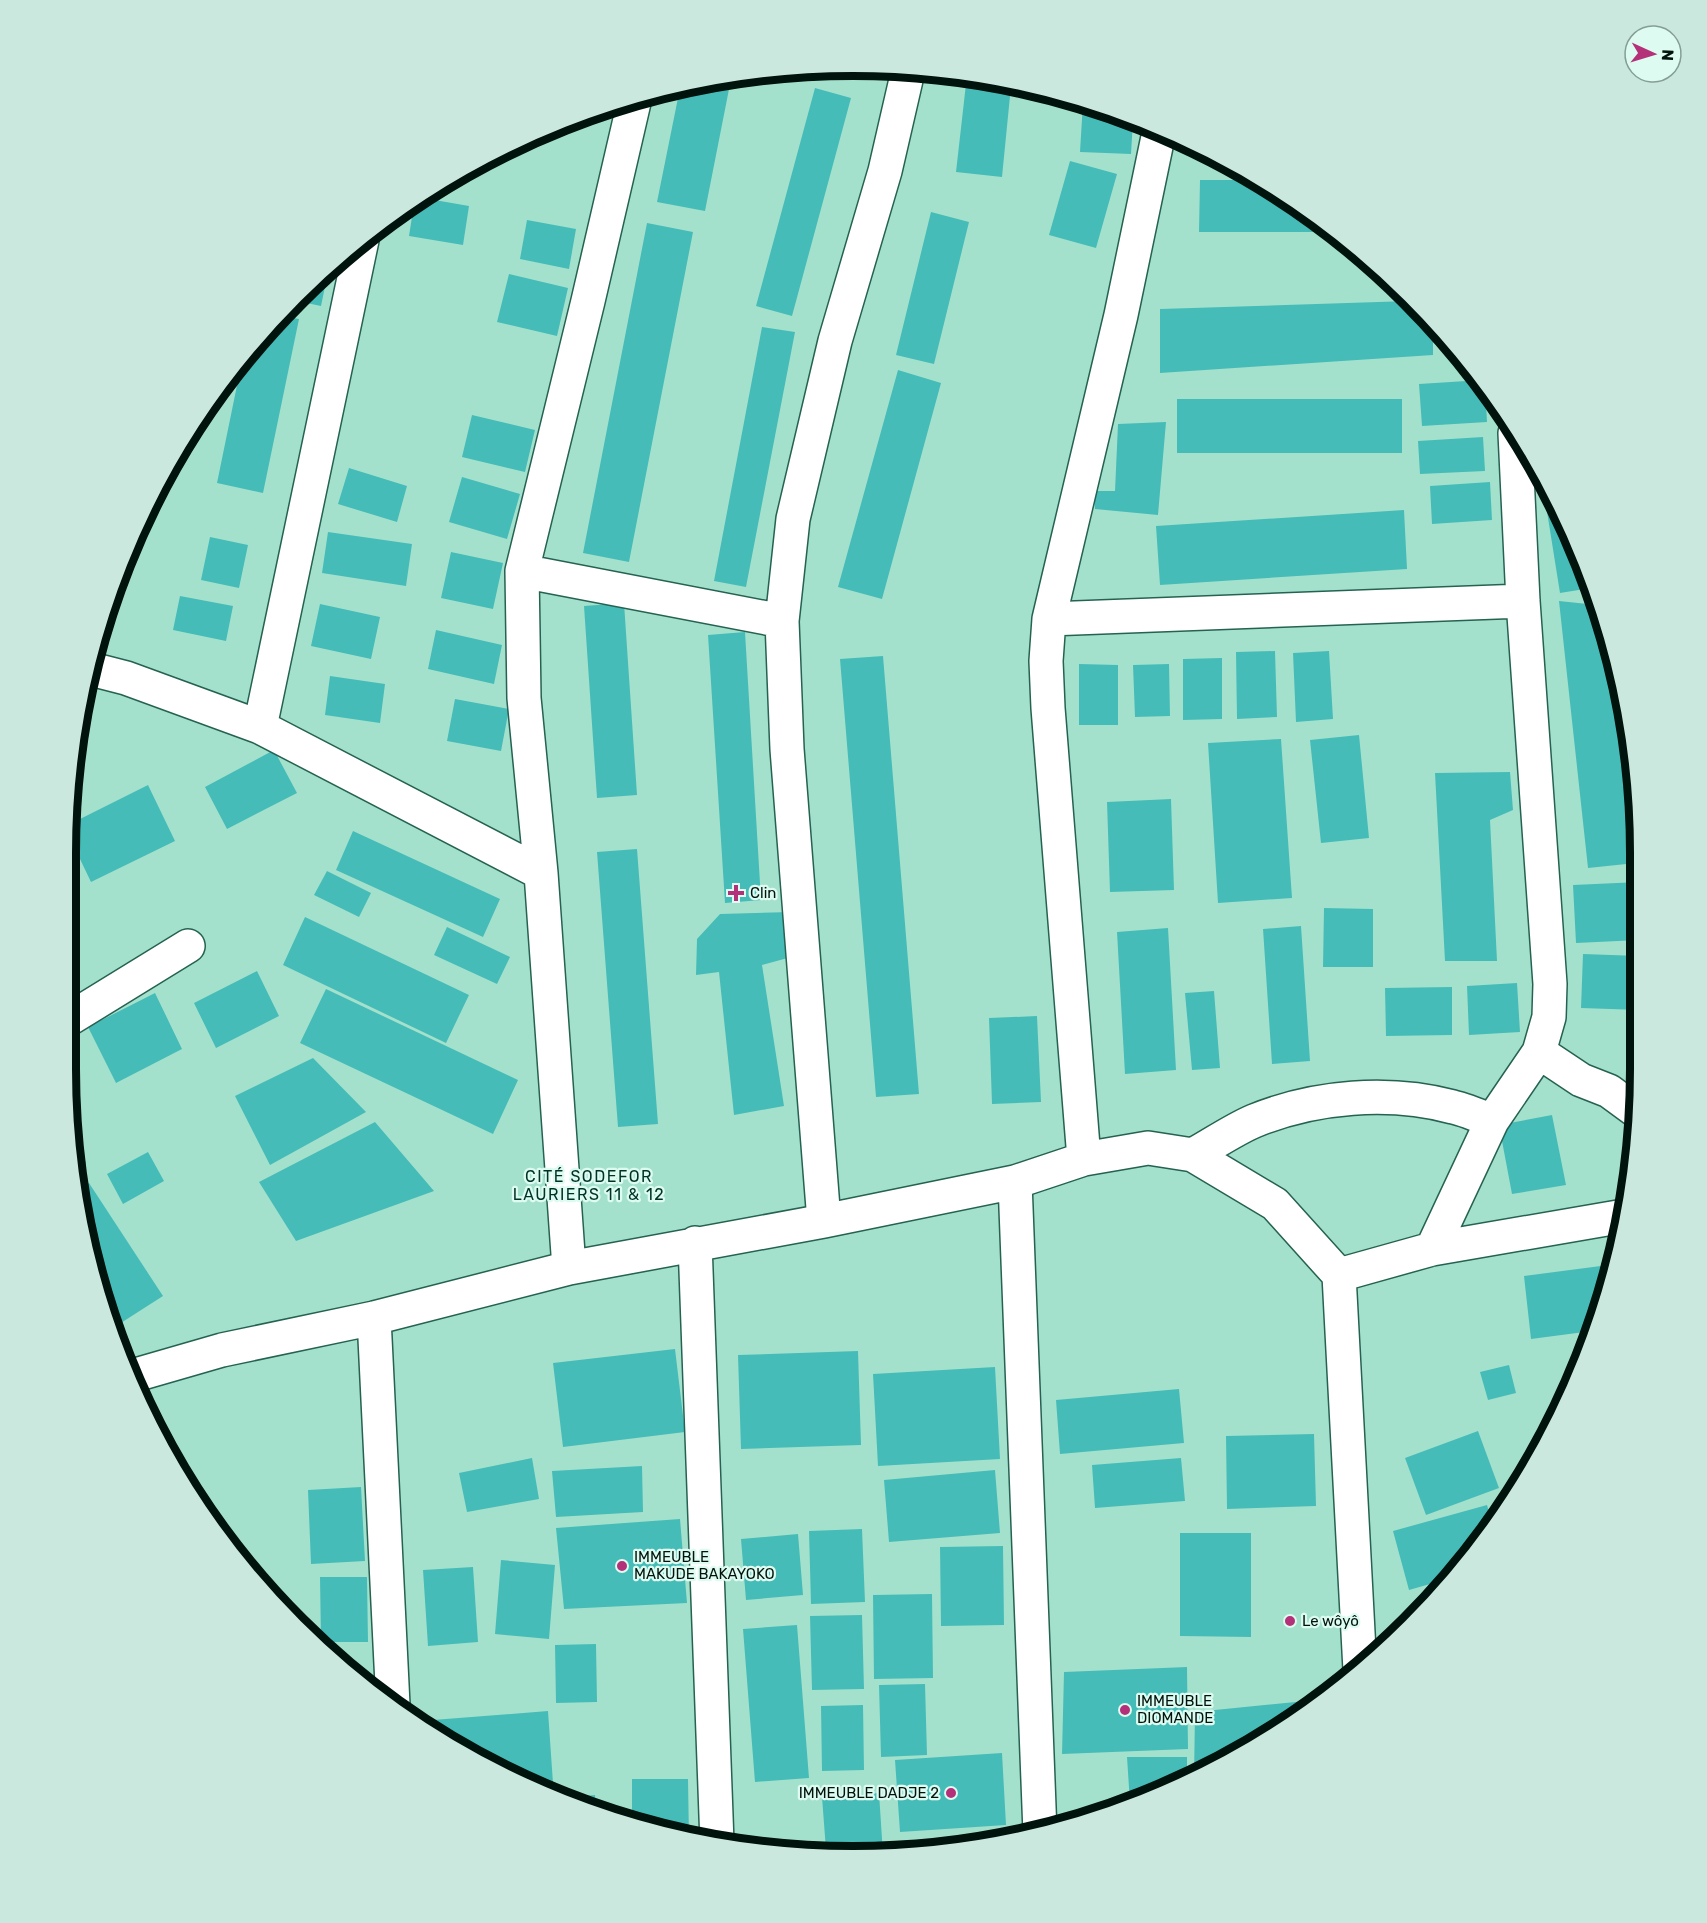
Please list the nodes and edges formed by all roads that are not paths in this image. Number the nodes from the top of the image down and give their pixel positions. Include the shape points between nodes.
1 (906, 78) edge
2 (632, 109) edge
3 (1158, 139) edge
4 (359, 254) edge
5 (1515, 446) edge
6 (522, 571) junction
7 (1523, 601) junction
8 (1049, 619) junction
9 (782, 621) junction
10 (98, 671) edge
11 (260, 728) junction
12 (541, 873) junction
13 (188, 946) dead end
14 (76, 1015) edge
15 (1539, 1052) junction
16 (1629, 1106) edge
17 (1492, 1120) junction
18 (1193, 1155) junction
19 (1084, 1159) junction
20 (1015, 1182) junction
21 (1617, 1217) edge
22 (824, 1221) junction
23 (695, 1243) junction
24 (1432, 1249) junction
25 (569, 1268) junction
26 (1339, 1275) junction
27 (374, 1318) junction
28 (139, 1374) edge
29 (1359, 1659) edge
30 (393, 1695) edge
31 (1040, 1824) edge
32 (717, 1834) edge

1 - 9 street via 885,171 835,341 798,497
2 - 6 street
3 - 8 street via 1121,315
4 - 11 street
5 - 7 street
6 - 9 street
6 - 12 street via 524,698
7 - 8 street
7 - 15 street via 1550,984 1549,1017
8 - 19 street via 1048,708
9 - 22 street via 787,749
10 - 11 street
11 - 12 street
12 - 25 street
13 - 14 street
15 - 16 street
15 - 17 street
17 - 18 street via 1453,1107 1415,1101 1367,1097 1332,1101 1253,1121
17 - 24 street
18 - 19 street via 1148,1148
18 - 26 street via 1275,1204
19 - 20 street
20 - 22 street
20 - 31 street
21 - 24 street
22 - 23 street
23 - 25 street
23 - 32 street
24 - 26 street
25 - 27 street
26 - 29 street
27 - 28 street via 222,1350
27 - 30 street

